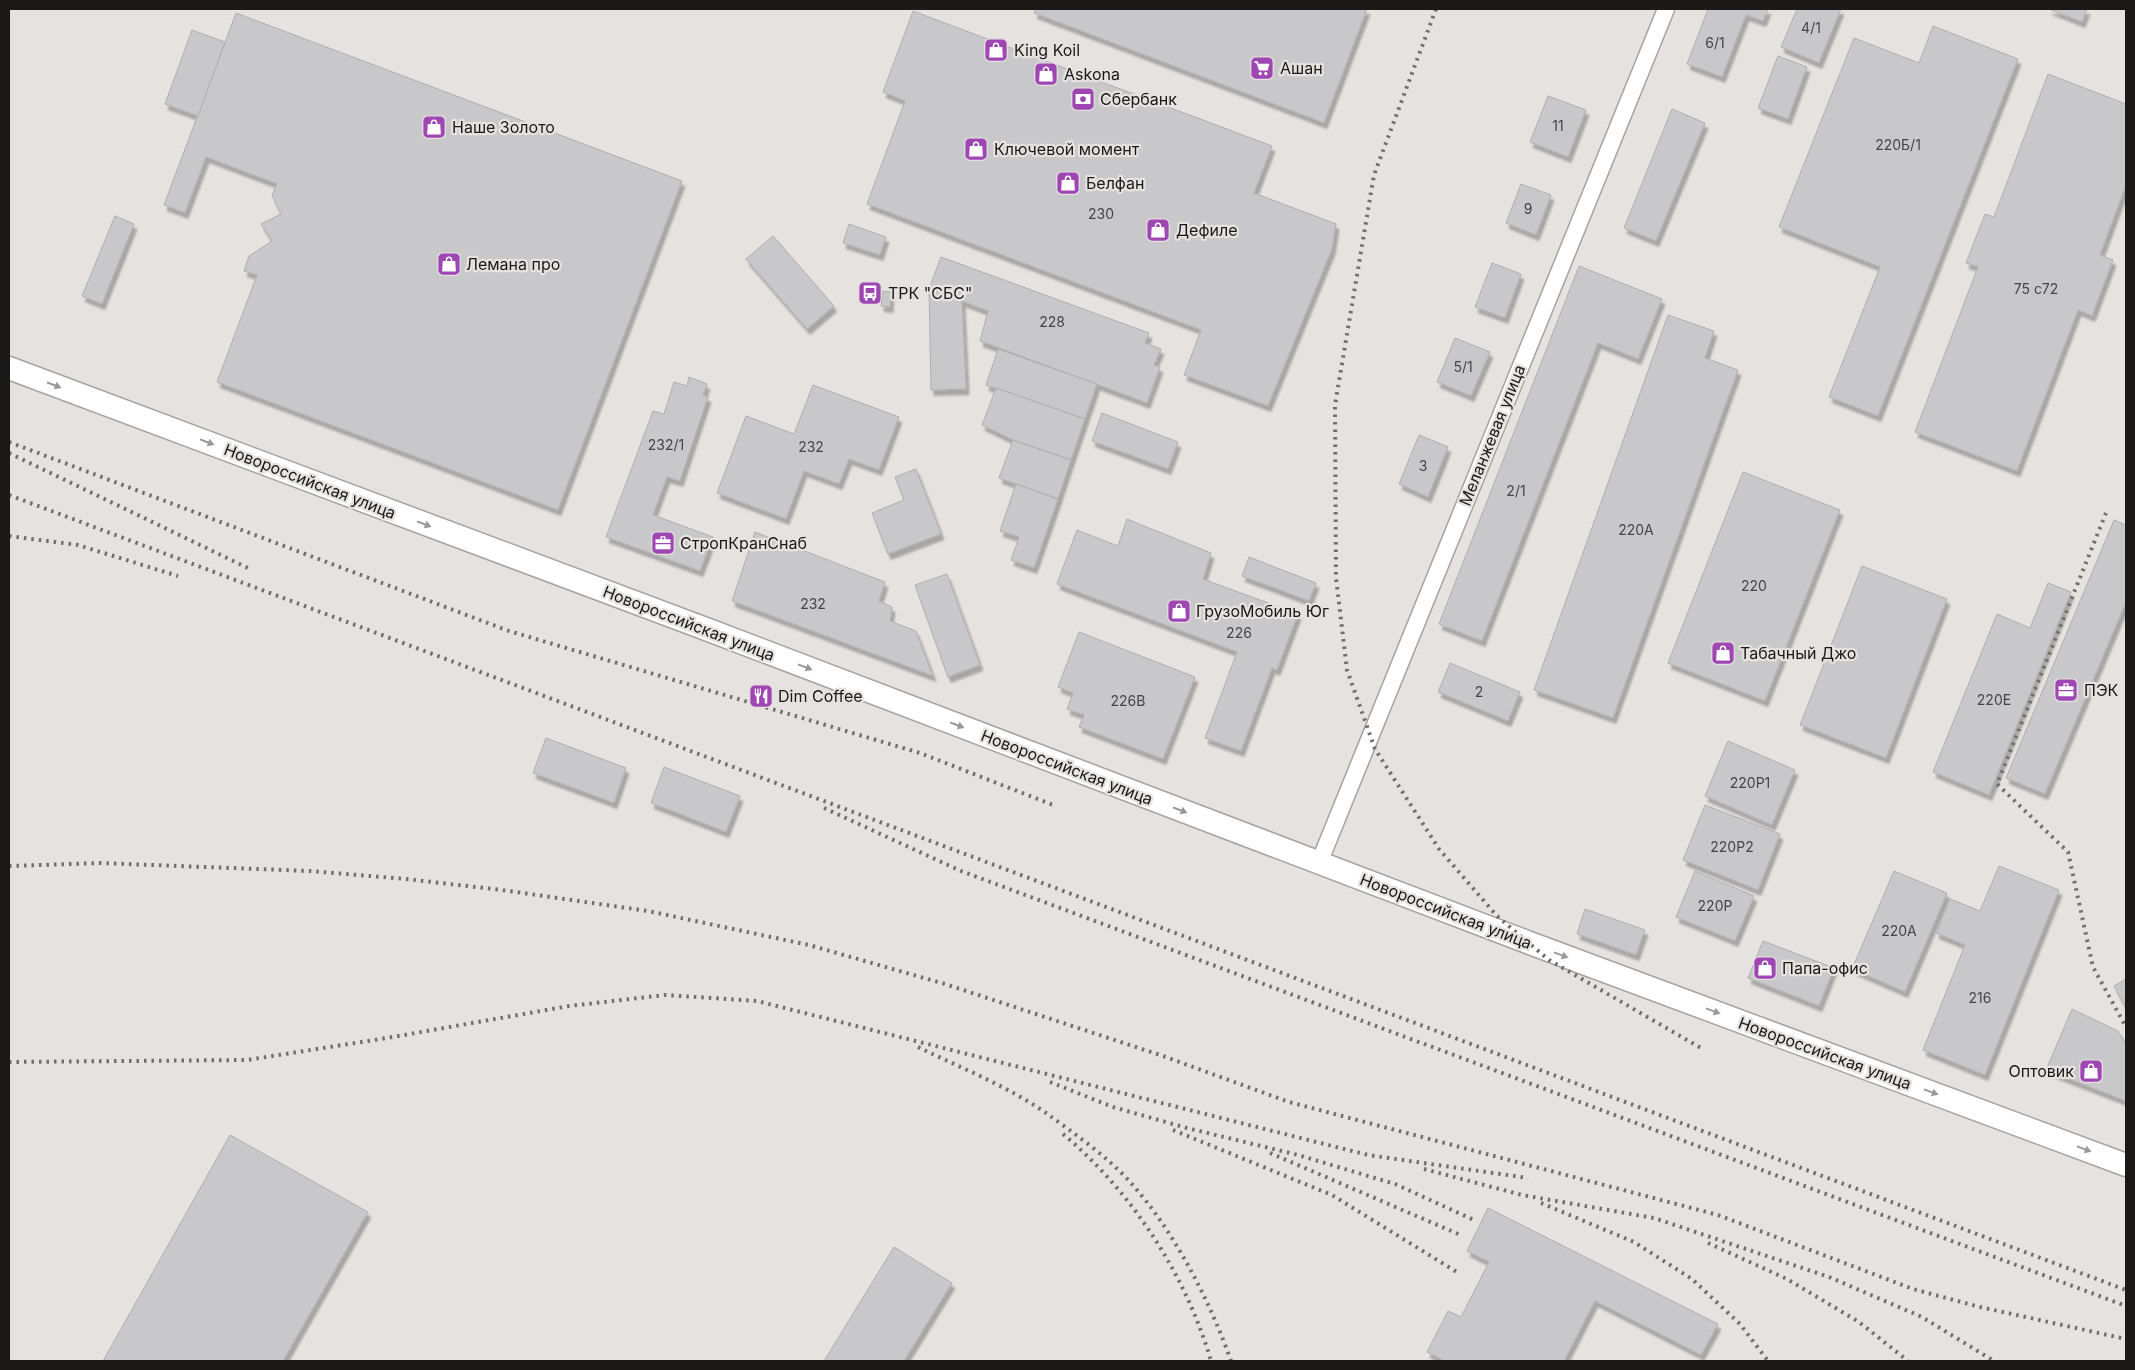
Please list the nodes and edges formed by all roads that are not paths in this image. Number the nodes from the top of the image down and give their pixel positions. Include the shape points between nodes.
1 (1666, 9) edge
2 (9, 368) edge
3 (1319, 862) junction
4 (2126, 1165) edge

1 - 3 street, Меланжевая улица
2 -> 3 main road, Новороссийская улица
3 -> 4 main road, Новороссийская улица

